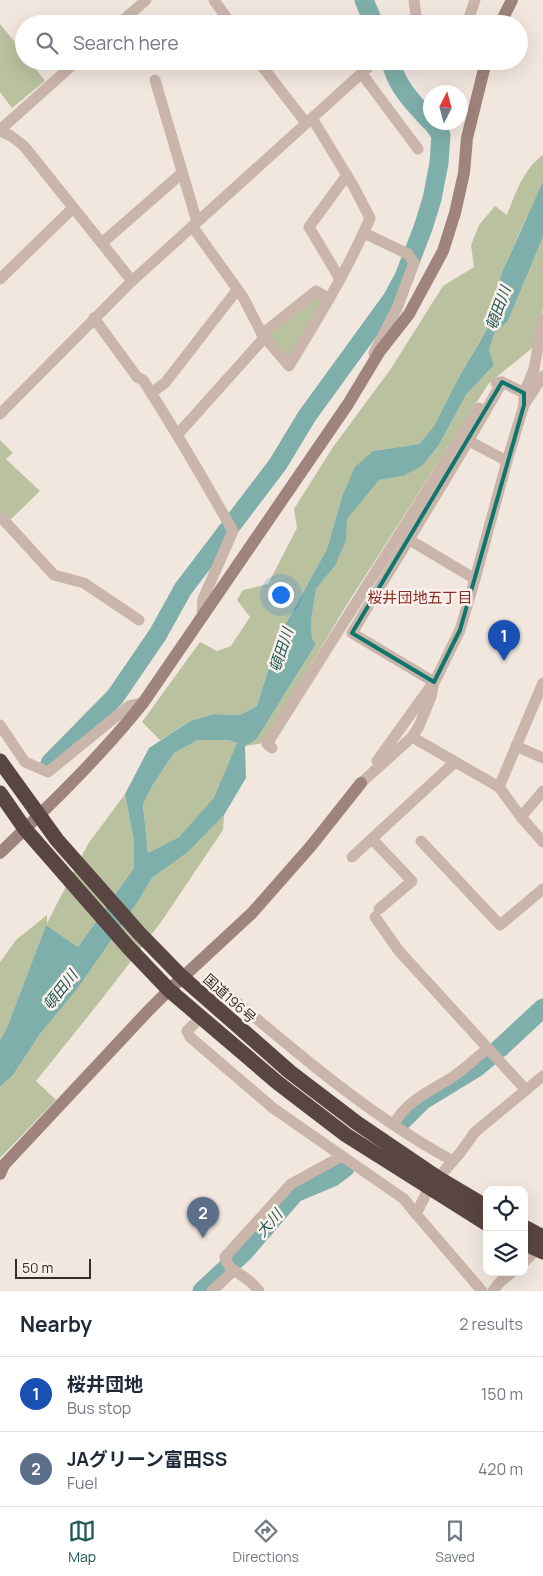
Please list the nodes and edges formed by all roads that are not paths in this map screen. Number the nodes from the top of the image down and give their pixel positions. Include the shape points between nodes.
1 (146, 0) edge
2 (214, 0) edge
3 (414, 0) edge
4 (475, 0) edge
5 (512, 0) edge
6 (129, 15) edge
7 (225, 15) edge
8 (416, 15) edge
9 (470, 15) edge
10 (504, 15) edge
11 (67, 70) edge
12 (266, 70) edge
13 (366, 70) edge
14 (484, 70) edge
15 (362, 74) junction
16 (155, 80) dead end
17 (309, 120) junction
18 (0, 131) edge
19 (418, 149) dead end
20 (182, 173) junction
21 (347, 175) junction
22 (73, 208) junction
23 (195, 224) junction
24 (364, 233) junction
25 (102, 244) junction
26 (0, 279) edge
27 (340, 279) junction
28 (132, 281) junction
29 (237, 290) junction
30 (329, 299) junction
31 (94, 318) junction
32 (543, 319) edge
33 (264, 335) junction
34 (370, 367) junction
35 (543, 376) edge
36 (502, 382) junction
37 (151, 393) junction
38 (524, 399) junction
39 (0, 414) edge
40 (178, 434) junction
41 (469, 441) junction
42 (507, 461) junction
43 (0, 516) edge
44 (408, 539) junction
45 (475, 579) junction
46 (202, 617) junction
47 (139, 620) dead end
48 (434, 682) junction
49 (543, 683) edge
50 (143, 703) junction
51 (0, 725) edge
52 (412, 737) junction
53 (516, 746) junction
54 (272, 748) dead end
55 (543, 758) edge
56 (0, 761) edge
57 (455, 762) junction
58 (361, 783) junction
59 (499, 787) junction
60 (543, 791) edge
61 (0, 793) edge
62 (40, 816) junction
63 (521, 817) junction
64 (25, 829) junction
65 (372, 839) junction
66 (421, 841) dead end
67 (543, 842) edge
68 (0, 853) edge
69 (352, 858) dead end
70 (543, 889) edge
71 (182, 977) junction
72 (169, 990) junction
73 (219, 996) dead end
74 (194, 1024) dead end
75 (487, 1049) junction
76 (543, 1076) edge
77 (526, 1090) junction
78 (394, 1124) junction
79 (342, 1156) junction
80 (453, 1161) junction
81 (0, 1174) edge
82 (433, 1183) junction
83 (483, 1205) edge
84 (416, 1214) junction
85 (483, 1221) edge
86 (527, 1231) edge
87 (537, 1245) edge
88 (528, 1257) edge
89 (233, 1271) junction
90 (507, 1276) edge
91 (476, 1289) edge
92 (212, 1291) edge
93 (259, 1291) edge
94 (493, 1291) edge

1 - 6 street
2 - 7 street
3 - 8 street
4 - 9 street
5 - 10 street
11 - 18 street
12 - 17 street
13 - 15 street
14 - 34 street via 467,138 464,173 455,213 443,251 409,314
15 - 17 street
15 - 19 street
16 - 20 street
17 - 21 street
17 - 23 street
18 - 22 street via 24,146
20 - 23 street
20 - 25 street
21 - 24 street via 370,218
21 - 27 street via 309,227
22 - 25 street
22 - 26 street
23 - 28 street
23 - 29 street
24 - 27 street
24 - 34 street via 408,254 414,263
25 - 28 street
27 - 30 street
28 - 31 street
29 - 33 street
29 - 37 street via 165,383
30 - 33 street via 316,291
30 - 33 street via 289,366
31 - 37 street
31 - 39 street
32 - 38 street via 534,369
33 - 40 street
34 - 46 street
35 - 38 street
36 - 38 street
36 - 41 street
36 - 54 street via 496,383 272,736 267,744
37 - 40 street
38 - 42 street
40 - 46 street via 233,531 203,599
41 - 42 street
41 - 44 street
42 - 45 street
43 - 47 street via 54,575 84,583
44 - 45 street
44 - 48 street via 352,633
45 - 48 street via 460,630
46 - 50 street
48 - 52 street
48 - 58 street
49 - 53 street
50 - 51 street via 129,706 48,772 25,762
50 - 62 street
52 - 57 street
52 - 58 street
53 - 55 street
53 - 59 street
56 - 62 highway, 国道196号
57 - 59 street
57 - 65 street
58 - 71 street via 252,913
59 - 63 street
60 - 63 street
61 - 64 highway, 国道196号
62 - 64 street
62 - 71 highway, 国道196号 via 57,840
63 - 67 street
64 - 68 street
64 - 72 highway, 国道196号
65 - 69 street
65 - 75 street via 412,881 377,913 399,951
66 - 70 street via 500,925
71 - 72 street
71 - 82 highway, 国道196号 via 290,1072
72 - 81 street via 4,1165
72 - 82 highway, 国道196号 via 278,1083 346,1135
73 - 78 street via 225,992 323,1072
74 - 79 street via 187,1031 190,1037 273,1108
75 - 77 street
75 - 78 street via 412,1102
76 - 77 street
77 - 80 street via 475,1132
78 - 80 street
79 - 84 street via 404,1200
79 - 89 street via 291,1184 225,1257
80 - 82 street
82 - 83 highway, 国道196号
82 - 84 street
82 - 85 highway, 国道196号
84 - 91 street
86 - 87 highway
87 - 88 street
89 - 92 street
89 - 93 street
90 - 94 street

